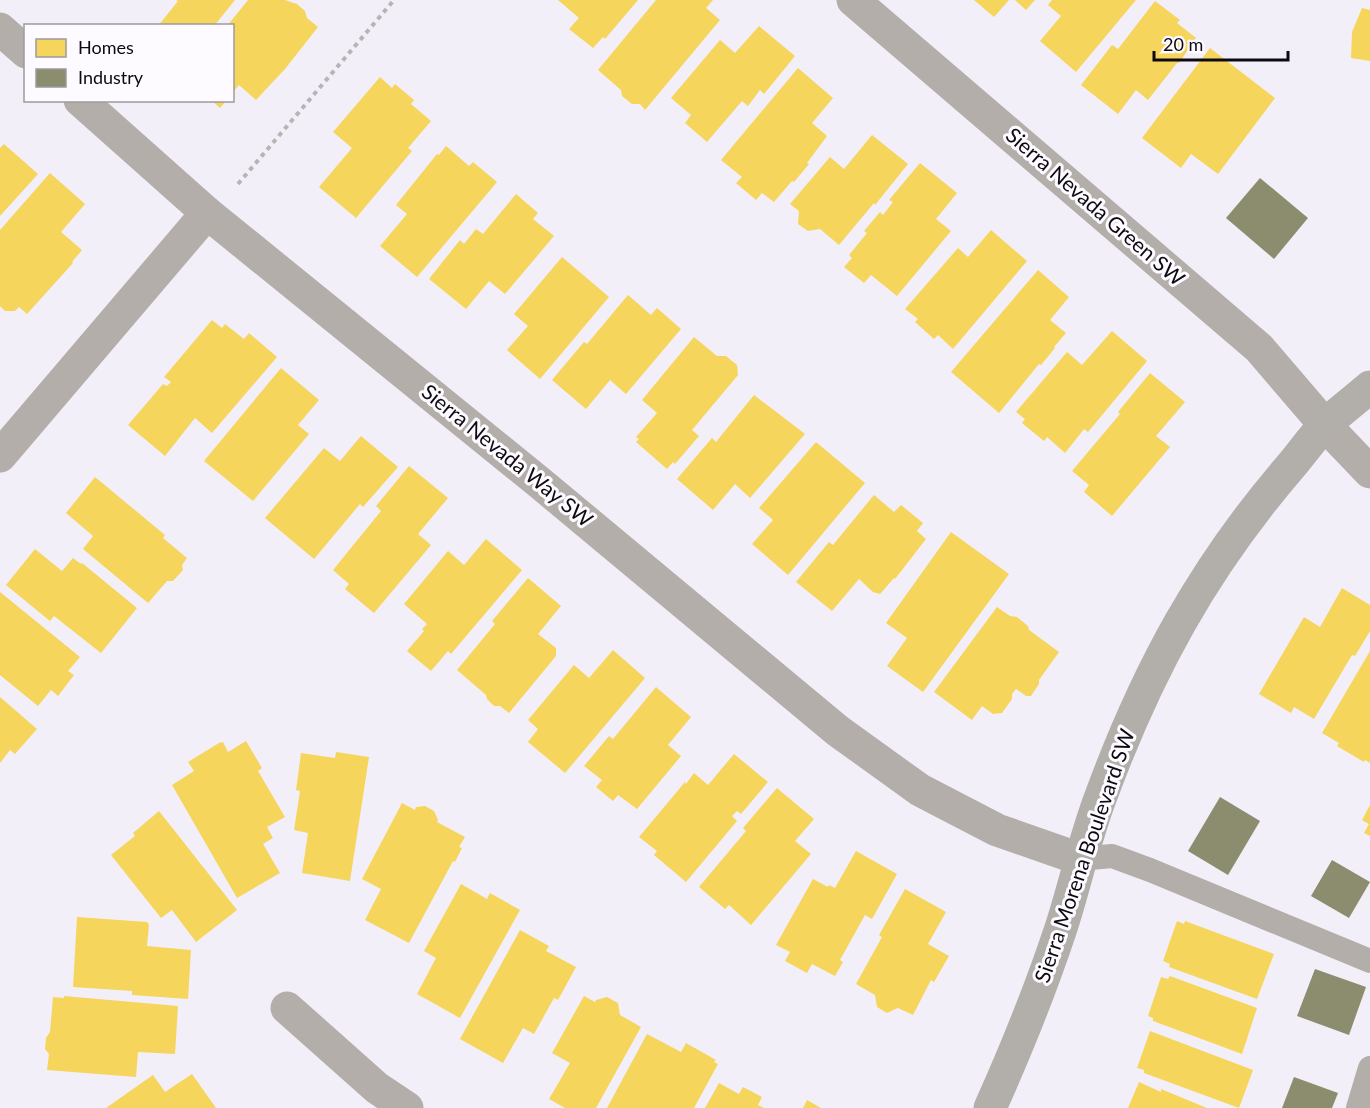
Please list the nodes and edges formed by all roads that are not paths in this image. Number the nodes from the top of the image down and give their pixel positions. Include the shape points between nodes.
1 (853, 0) edge
2 (0, 29) edge
3 (24, 50) edge
4 (83, 102) edge
5 (207, 213) junction
6 (1370, 387) edge
7 (1325, 425) junction
8 (0, 456) edge
9 (1370, 472) edge
10 (1080, 859) junction
11 (1370, 962) edge
12 (287, 1008) dead end
13 (1370, 1068) edge
14 (407, 1108) edge
15 (990, 1108) edge
16 (1358, 1108) edge

1 - 7 street, Sierra Nevada Green SW via 1259,348
2 - 3 street
4 - 5 street, Sierra Nevada Way SW
5 - 8 street
5 - 10 street, Sierra Nevada Way SW via 838,731 920,790 997,830
6 - 7 street, Sierra Morena Boulevard SW
7 - 9 street, Sierra Nevada Green SW
7 - 10 street, Sierra Morena Boulevard SW via 1253,510 1197,590 1132,717
10 - 11 lane via 1112,856
10 - 15 street, Sierra Morena Boulevard SW via 1032,1011
12 - 14 street via 377,1088
13 - 16 lane

